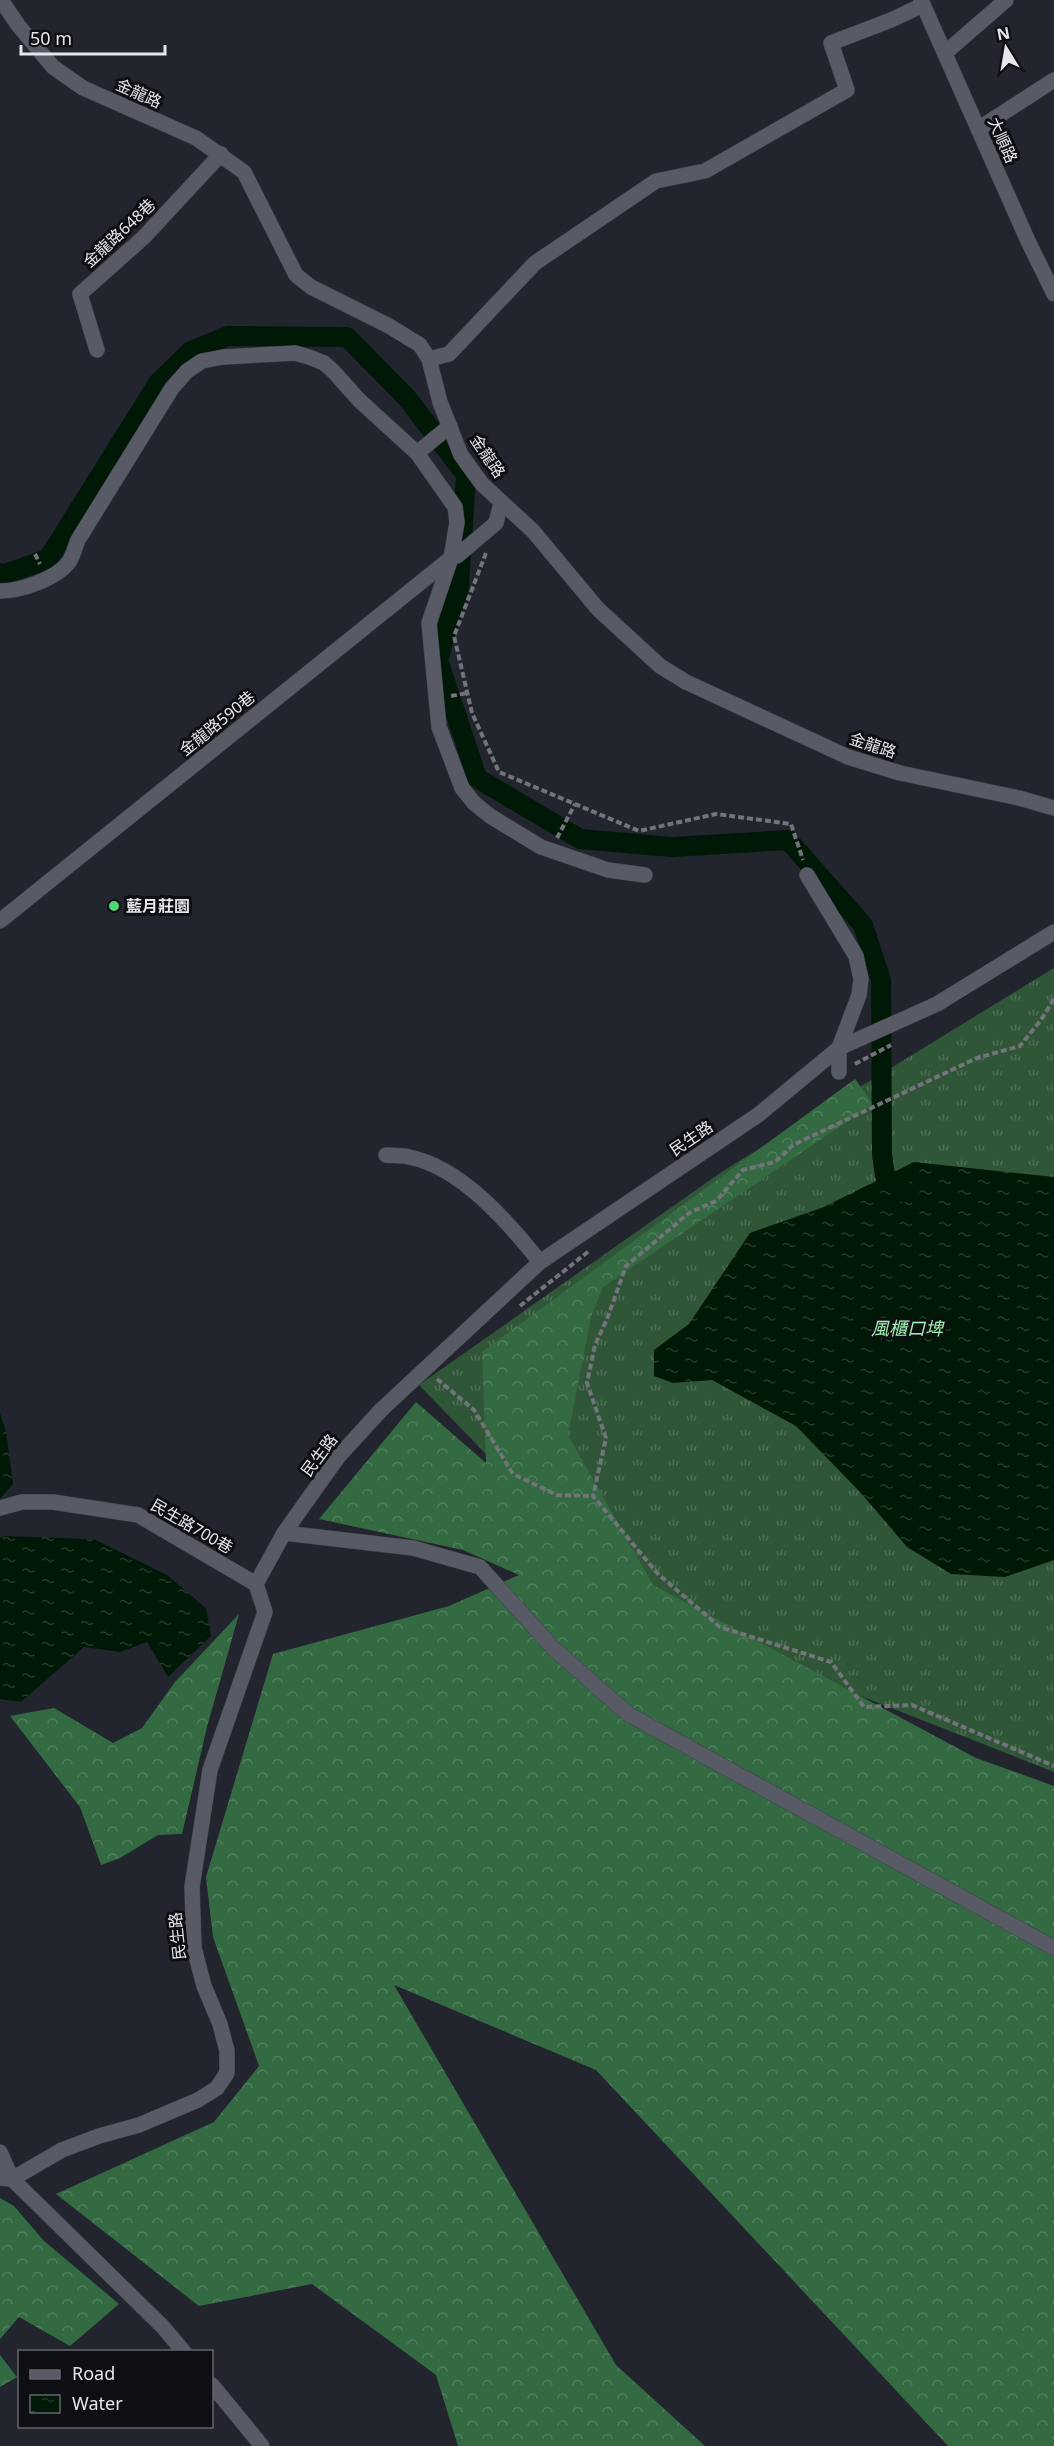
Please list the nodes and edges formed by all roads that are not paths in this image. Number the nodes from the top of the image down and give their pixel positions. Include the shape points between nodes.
1 (1, 0) edge
2 (1006, 0) edge
3 (922, 2) edge
4 (945, 53) junction
5 (1054, 80) edge
6 (978, 129) junction
7 (221, 154) junction
8 (1054, 294) edge
9 (97, 350) dead end
10 (429, 359) junction
11 (449, 426) junction
12 (417, 452) junction
13 (501, 503) junction
14 (454, 557) junction
15 (0, 591) edge
16 (1054, 808) edge
17 (645, 875) dead end
18 (807, 875) road end
19 (0, 921) edge
20 (1054, 932) edge
21 (839, 1048) junction
22 (839, 1072) dead end
23 (386, 1155) dead end
24 (540, 1262) junction
25 (0, 1508) edge
26 (284, 1533) junction
27 (256, 1584) junction
28 (1054, 1948) edge
29 (0, 2152) edge
30 (6, 2178) edge
31 (181, 2350) edge
32 (213, 2386) edge
33 (262, 2446) edge

1 - 7 street, 金龍路 via 53,67 83,87 196,138
2 - 4 street
3 - 4 street, 大順路
3 - 10 street via 891,20 831,43 847,90 705,171 656,181 534,263 449,354
4 - 6 street, 大順路
5 - 6 street
6 - 8 street, 大順路
7 - 9 street, 金龍路648巷 via 144,237 80,294
7 - 10 street, 金龍路 via 244,172 296,275 420,345
10 - 11 street, 金龍路
11 - 12 street
11 - 13 street, 金龍路 via 461,455
12 - 14 street via 455,507
12 - 15 street via 324,363 295,353 202,361 187,370 172,388 78,540 69,561 58,573
13 - 14 street, 金龍路590巷 via 496,523
13 - 16 street, 金龍路 via 532,531 598,609 660,666 686,682 848,757 900,773
14 - 17 street via 429,623 439,727 462,788 490,816 550,850 608,870
14 - 19 street, 金龍路590巷
18 - 21 street via 856,956 861,979
20 - 21 street, 民生路 via 937,1004
21 - 22 street
21 - 24 street, 民生路 via 758,1115
23 - 24 street via 410,1157 451,1174 506,1220
24 - 26 street, 民生路 via 381,1410 338,1457
25 - 27 street, 民生路700巷 via 22,1502 52,1502 138,1515
26 - 27 street, 民生路
26 - 28 street via 413,1548 480,1567 553,1648 628,1714
27 - 30 street, 民生路 via 266,1612 210,1770 192,1887 194,1948 225,2042 227,2073 217,2088 198,2100 139,2125 62,2150
29 - 30 street
30 - 31 street via 163,2327
32 - 33 street

